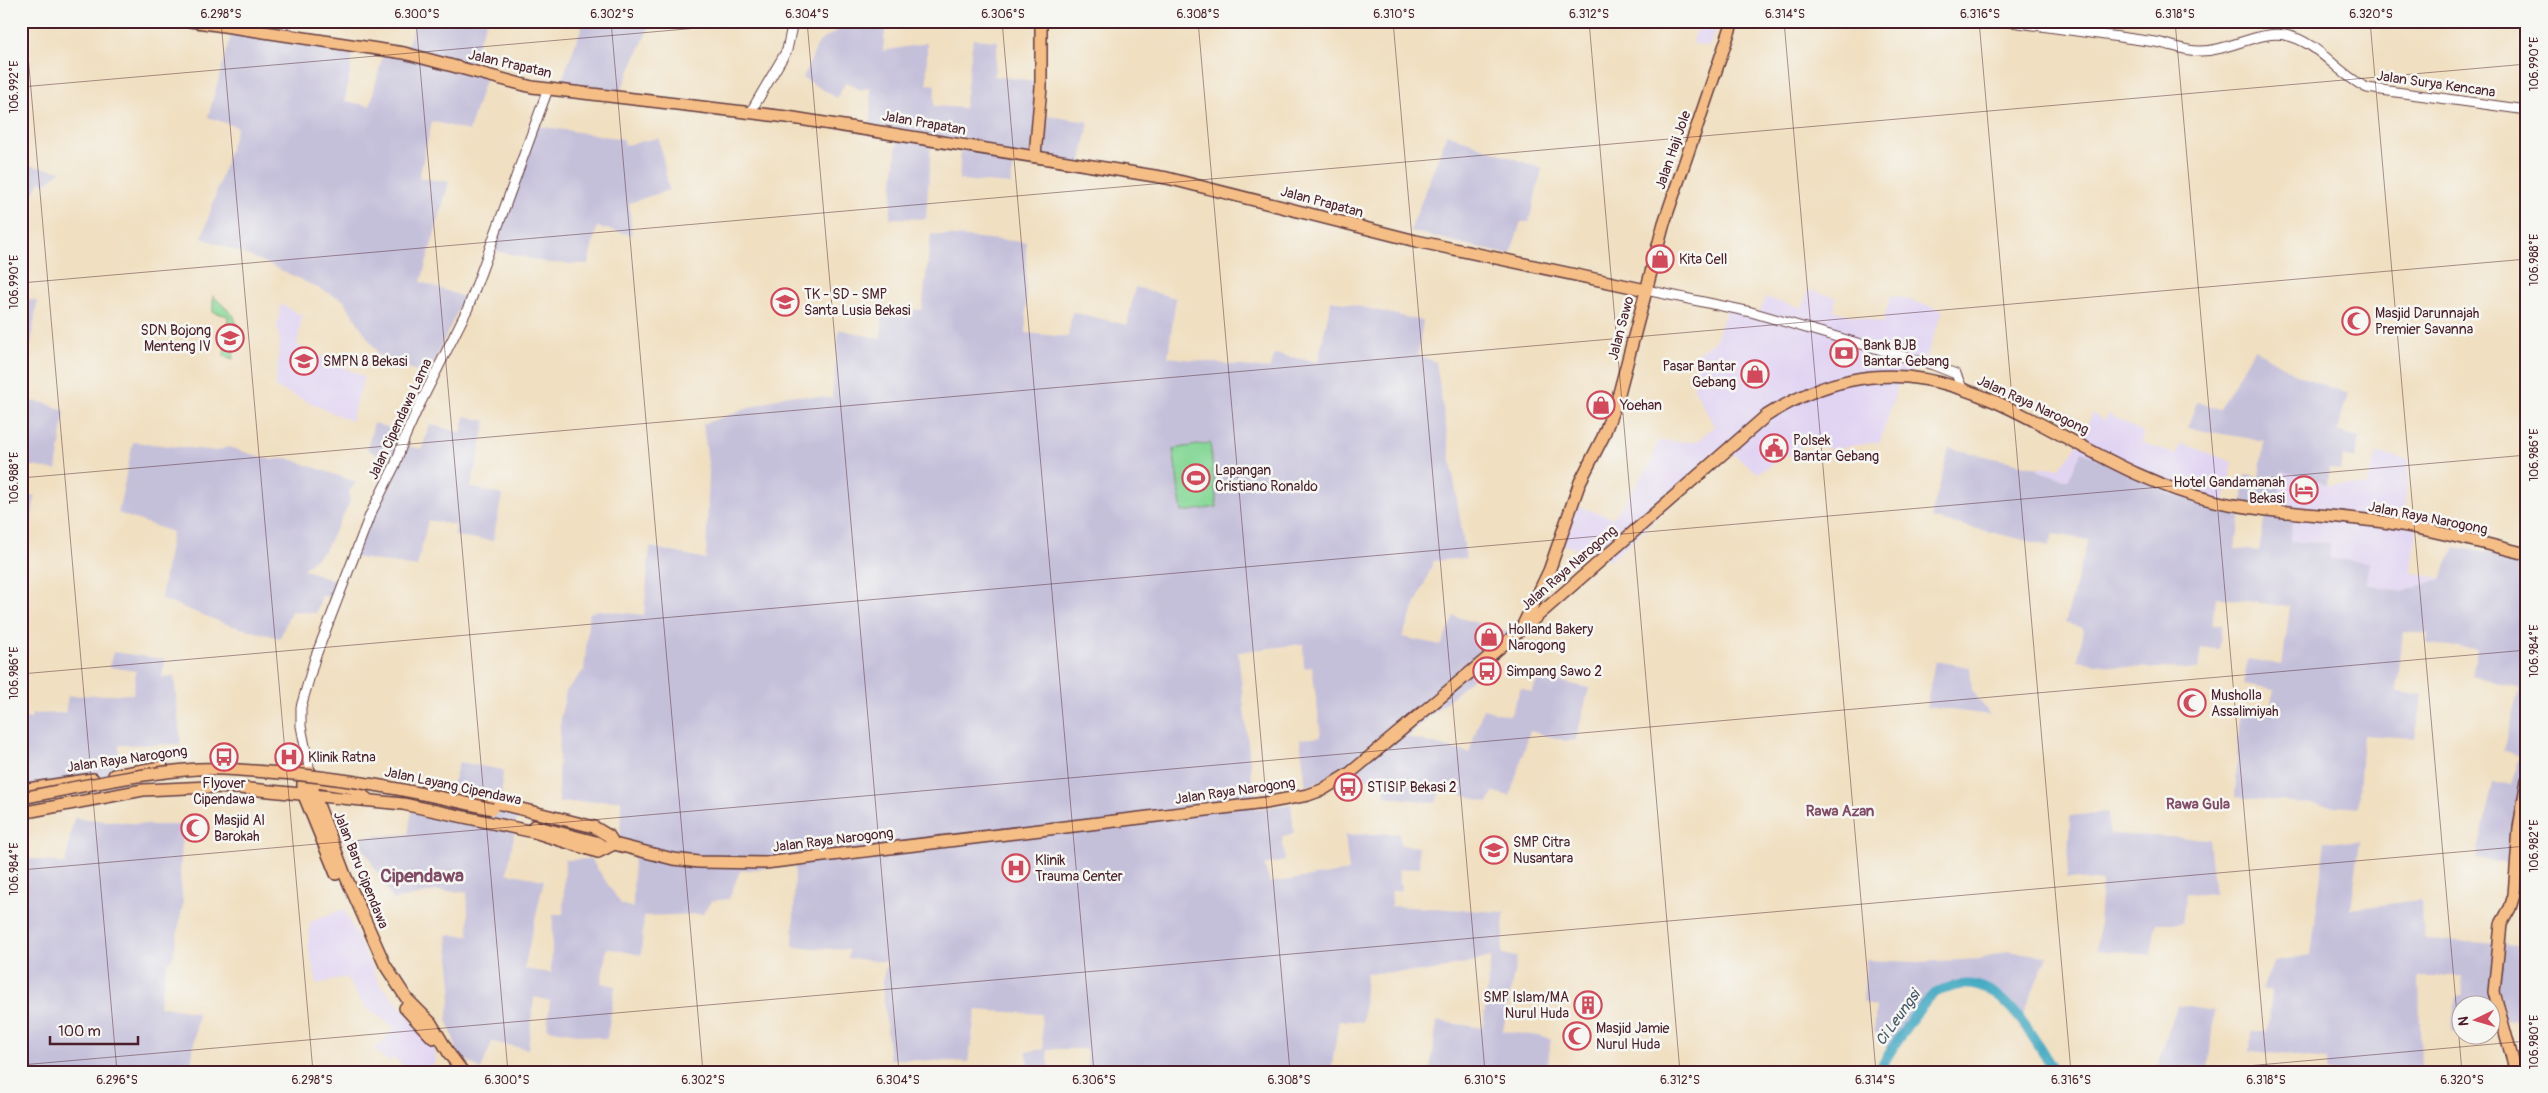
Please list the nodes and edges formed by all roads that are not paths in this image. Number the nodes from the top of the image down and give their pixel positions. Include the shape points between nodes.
1 (190, 21) edge
2 (793, 21) edge
3 (1041, 21) edge
4 (1733, 21) edge
5 (2004, 21) edge
6 (548, 89) junction
7 (2527, 110) edge
8 (750, 113) junction
9 (1035, 156) junction
10 (1646, 290) junction
11 (1962, 388) junction
12 (2527, 554) edge
13 (1520, 630) junction
14 (204, 763) junction
15 (307, 780) junction
16 (2527, 780) edge
17 (209, 784) junction
18 (21, 790) edge
19 (21, 798) edge
20 (21, 805) edge
21 (21, 813) edge
22 (491, 813) junction
23 (610, 843) junction
24 (341, 877) junction
25 (453, 1072) edge
26 (464, 1072) edge
27 (2516, 1072) edge

1 - 6 main road, Jalan Prapatan via 404,54
2 - 8 street via 787,50
3 - 9 main road via 1041,80
4 - 10 main road, Jalan Haji Jole via 1668,212
5 - 7 street, Jalan Surya Kencana via 2157,42 2198,51 2269,35 2285,35 2311,46 2367,88
6 - 8 main road, Jalan Prapatan
6 - 15 street, Jalan Cipendawa Lama via 468,308 370,515 315,658 301,707
8 - 9 main road, Jalan Prapatan
9 - 10 main road, Jalan Prapatan via 1167,178 1416,241
10 - 11 street, Jalan Sawo via 1751,312 1933,365 1956,374
10 - 13 main road, Jalan Sawo via 1609,422 1580,482 1549,571
11 - 12 main road, Jalan Raya Narogong via 2185,492 2224,502 2302,514 2389,523
11 - 13 main road, Jalan Raya Narogong via 1924,378 1878,376 1837,384 1786,404 1751,428
13 - 23 main road, Jalan Raya Narogong via 1350,773 1322,790 1293,799 765,863 673,859
14 - 15 main road, Jalan Raya Narogong
14 - 17 main road
14 - 18 main road, Jalan Raya Narogong via 136,770
15 - 17 main road, Jalan Raya Narogong
15 - 23 main road, Jalan Raya Narogong via 366,778 476,798 594,827
15 - 23 main road, Jalan Raya Narogong via 367,800 403,804 534,832 598,852
15 - 24 main road, Jalan Baru Cipendawa
16 - 27 main road via 2519,828 2514,895 2501,924 2494,992
17 - 21 main road, Jalan Raya Narogong via 143,790
19 - 22 main road, Jalan Layang Cipendawa, bridge via 186,770 213,769 362,782
20 - 22 main road, Jalan Layang Cipendawa via 155,780 212,776 288,780 392,793
22 - 23 main road, Jalan Layang Cipendawa via 592,835
24 - 25 main road, Jalan Baru Cipendawa via 388,987 428,1030
24 - 26 main road, Jalan Baru Cipendawa via 395,985 431,1023

